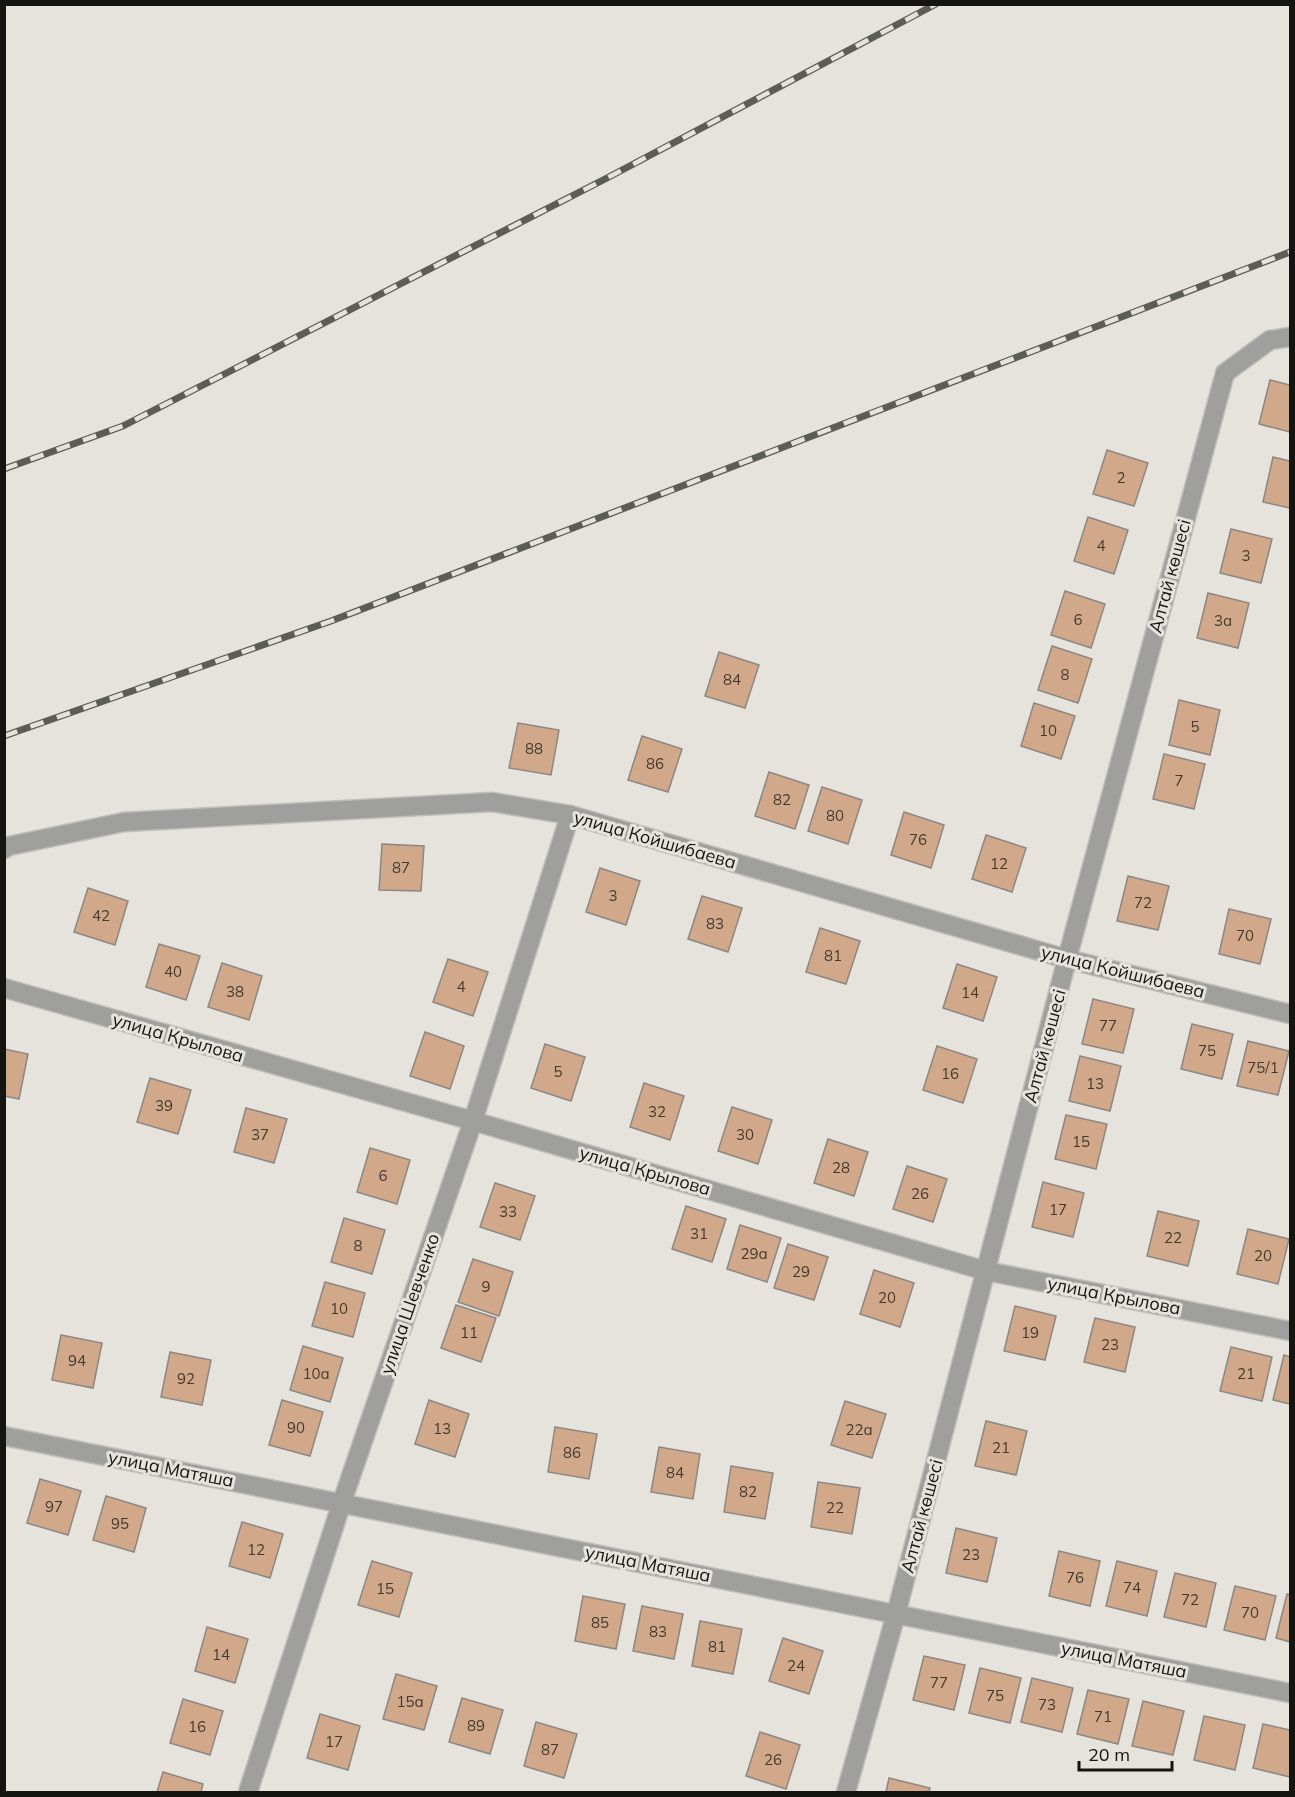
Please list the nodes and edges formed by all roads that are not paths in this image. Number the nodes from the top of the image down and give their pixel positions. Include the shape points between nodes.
1 (1290, 337) edge
2 (570, 815) junction
3 (4, 849) edge
4 (1067, 959) junction
5 (4, 988) edge
6 (1290, 1014) edge
7 (473, 1121) junction
8 (986, 1271) junction
9 (1290, 1331) edge
10 (4, 1436) edge
11 (342, 1502) junction
12 (896, 1614) junction
13 (1290, 1693) edge
14 (248, 1792) edge
15 (846, 1792) edge

1 - 4 street, Алтай көшесі via 1270,340 1225,373
2 - 3 street, улица Койшибаева via 492,802 124,822
2 - 4 street, улица Койшибаева
2 - 7 street, улица Шевченко
4 - 6 street, улица Койшибаева
4 - 8 street, Алтай көшесі
5 - 7 street, улица Крылова
7 - 8 street, улица Крылова
7 - 11 street, улица Шевченко
8 - 9 street, улица Крылова
8 - 12 street, Алтай көшесі
10 - 11 street, улица Матяша
11 - 12 street, улица Матяша
11 - 14 street, улица Шевченко
12 - 13 street, улица Матяша
12 - 15 street, Алтай көшесі

